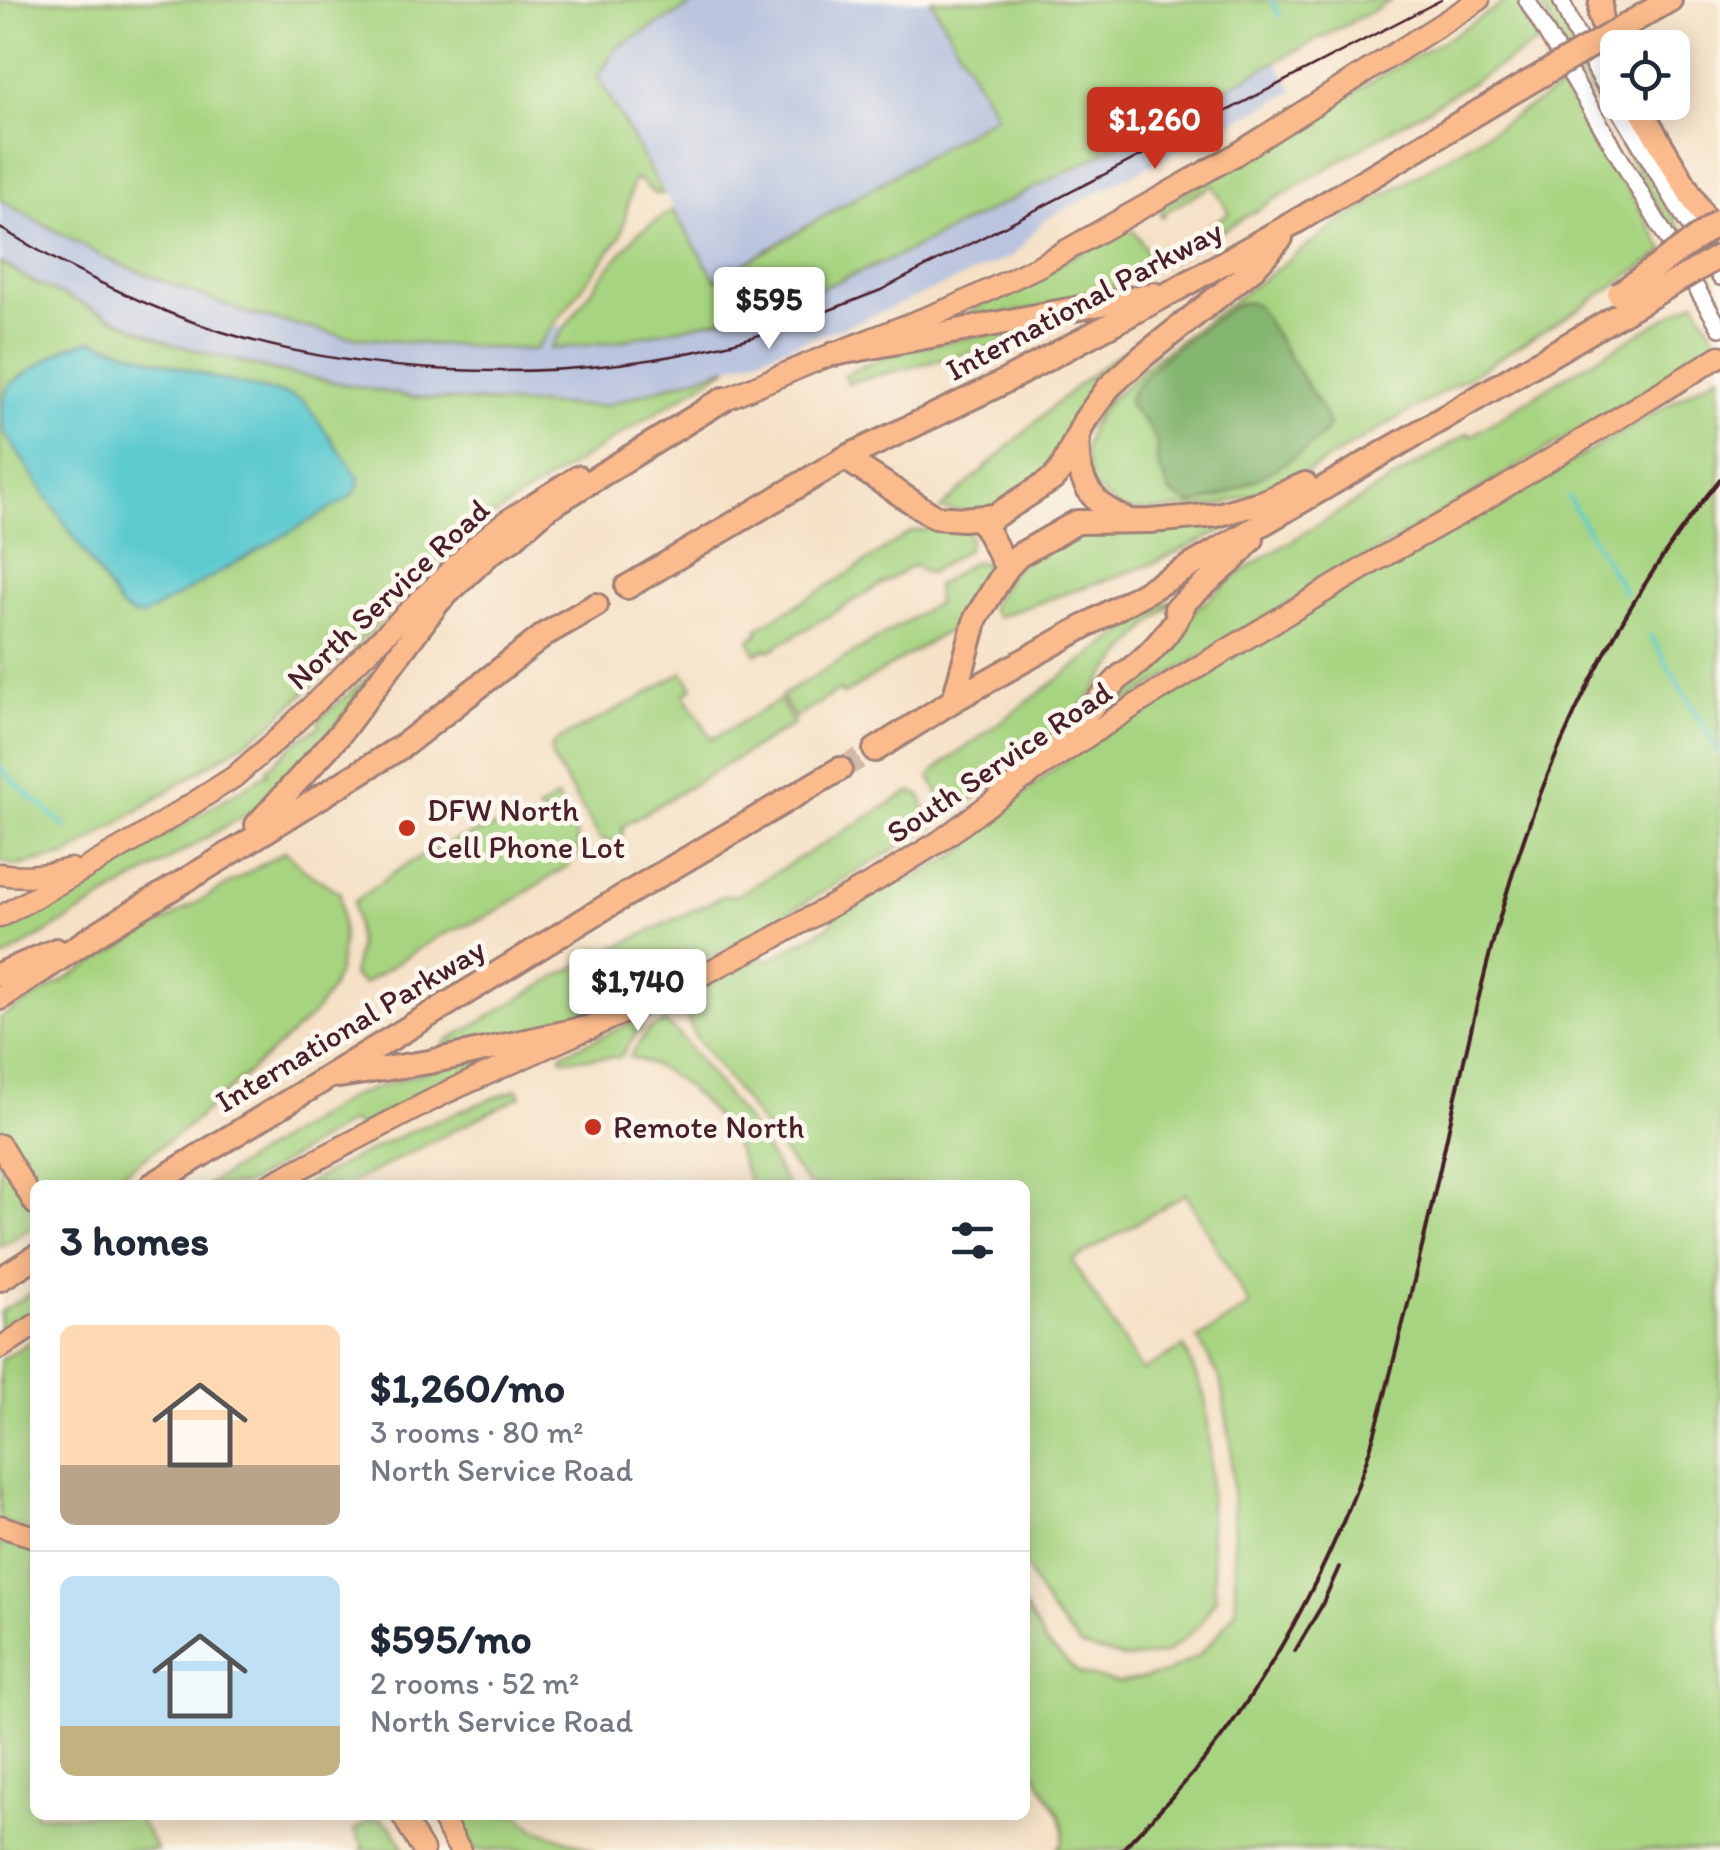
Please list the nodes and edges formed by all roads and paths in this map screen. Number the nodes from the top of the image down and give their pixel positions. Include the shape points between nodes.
1 (1479, 0) edge
2 (1528, 0) edge
3 (1560, 0) edge
4 (1602, 0) edge
5 (1670, 0) edge
6 (1605, 30) edge
7 (1647, 120) edge
8 (1297, 221) junction
9 (1720, 221) edge
10 (1720, 235) edge
11 (1720, 256) edge
12 (1720, 276) edge
13 (1178, 290) junction
14 (1622, 302) junction
15 (1720, 328) edge
16 (834, 354) junction
17 (1720, 356) edge
18 (724, 399) junction
19 (1078, 435) junction
20 (845, 458) junction
21 (1354, 468) junction
22 (977, 518) junction
23 (1271, 518) junction
24 (1127, 520) junction
25 (1007, 568) junction
26 (627, 586) dead end
27 (596, 605) dead end
28 (954, 700) junction
29 (874, 750) tunnel mouth
30 (840, 769) tunnel mouth
31 (1027, 776) junction
32 (226, 856) junction
33 (92, 864) junction
34 (0, 874) edge
35 (0, 917) edge
36 (98, 932) junction
37 (0, 974) edge
38 (0, 998) edge
39 (591, 1028) junction
40 (326, 1078) junction
41 (0, 1145) edge
42 (282, 1179) edge
43 (160, 1180) edge
44 (30, 1196) edge
45 (30, 1260) edge
46 (0, 1279) edge
47 (30, 1328) edge
48 (0, 1348) edge
49 (0, 1526) edge
50 (30, 1535) edge
51 (405, 1820) edge
52 (443, 1820) edge
53 (423, 1850) edge
54 (460, 1850) edge

1 - 16 main road, North Service Road via 1235,155 1038,266
2 - 15 street
3 - 12 street
4 - 6 highway
5 - 8 highway, International Parkway, bridge
7 - 10 highway
8 - 13 highway, International Parkway
8 - 19 highway via 1254,268 1122,374
9 - 14 highway, bridge
11 - 14 highway, bridge
13 - 16 highway
13 - 20 highway, International Parkway
14 - 21 highway via 1591,331
16 - 18 main road, North Service Road
17 - 31 main road, South Service Road
18 - 32 highway via 648,447 616,478 490,554 439,602 339,735
18 - 33 main road, North Service Road via 637,441 505,522 234,777
19 - 22 highway via 1053,479 995,516
19 - 24 highway via 1077,462 1088,490 1108,512
20 - 22 highway via 935,517
20 - 26 highway, International Parkway
21 - 23 highway
21 - 24 highway via 1241,510
22 - 25 highway
23 - 28 highway
23 - 31 highway via 1186,600 1160,640
24 - 25 highway via 1077,522
25 - 28 highway via 976,618
27 - 32 highway via 548,633 404,745
28 - 29 highway
30 - 40 highway, International Parkway
31 - 39 main road, South Service Road via 877,880 772,940
32 - 36 highway
33 - 34 main road via 40,876
33 - 35 main road, North Service Road
36 - 37 highway
36 - 38 highway
39 - 40 highway
39 - 42 main road, South Service Road via 447,1092
40 - 43 highway, International Parkway
41 - 44 main road
45 - 46 highway
47 - 48 main road
49 - 50 main road
51 - 53 main road
52 - 54 main road

